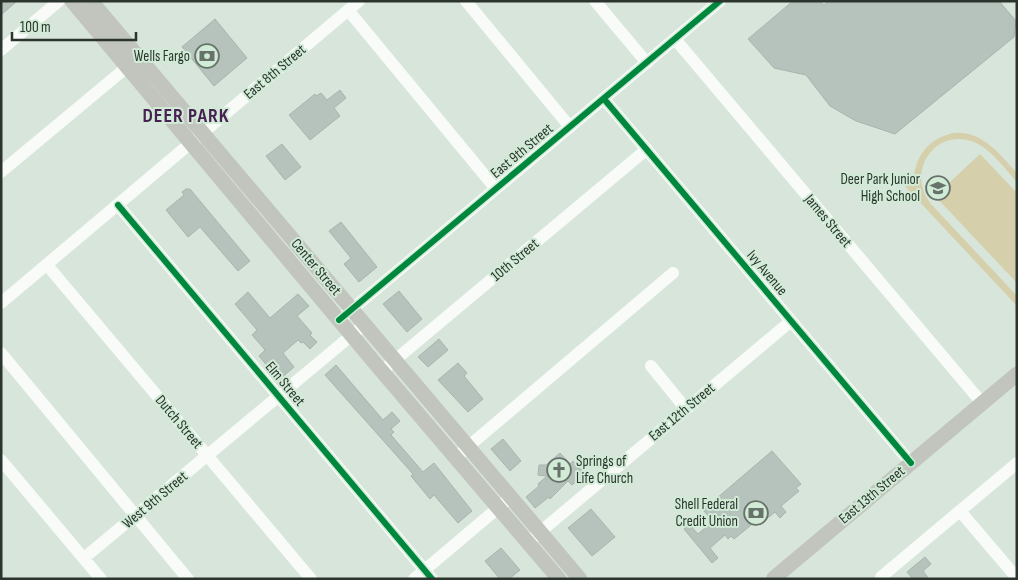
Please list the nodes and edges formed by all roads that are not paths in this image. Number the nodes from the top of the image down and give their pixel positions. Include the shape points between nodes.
1 (58, 1) edge
2 (72, 1) edge
3 (91, 1) edge
4 (359, 1) edge
5 (466, 1) edge
6 (595, 1) edge
7 (720, 1) edge
8 (348, 10) junction
9 (675, 39) junction
10 (1, 50) edge
11 (133, 62) junction
12 (647, 62) junction
13 (604, 99) junction
14 (570, 127) junction
15 (197, 139) junction
16 (647, 150) junction
17 (1, 172) edge
18 (496, 189) junction
19 (118, 206) junction
20 (47, 264) junction
21 (673, 273) dead end
22 (1, 303) edge
23 (351, 310) junction
24 (339, 320) junction
25 (791, 321) junction
26 (364, 324) junction
27 (351, 335) junction
28 (1, 353) edge
29 (394, 361) junction
30 (651, 366) dead end
31 (382, 371) junction
32 (1017, 374) edge
33 (278, 396) junction
34 (982, 403) junction
35 (686, 409) junction
36 (462, 452) junction
37 (207, 456) junction
38 (1, 460) edge
39 (911, 463) junction
40 (1017, 463) edge
41 (505, 502) junction
42 (960, 511) junction
43 (136, 516) junction
44 (540, 532) junction
45 (528, 542) junction
46 (84, 558) junction
47 (428, 574) edge
48 (774, 578) edge
49 (882, 578) edge
50 (1017, 578) edge
51 (101, 579) edge
52 (188, 579) edge
53 (311, 579) edge
54 (414, 579) edge
55 (559, 579) edge
56 (580, 579) edge

1 - 10 street
2 - 11 main road, Center Street
3 - 11 main road, Center Street
4 - 8 street, East 8th Street
5 - 14 street
6 - 12 street
7 - 9 street, East 9th Street
8 - 15 street, East 8th Street
8 - 18 street
9 - 12 street, East 9th Street
9 - 34 street, James Street
11 - 15 main road, Center Street
11 - 17 street
12 - 13 street, East 9th Street
13 - 14 street, East 9th Street
13 - 16 street, Ivy Avenue
14 - 18 street, East 9th Street
15 - 19 street, East 8th Street
15 - 23 main road, Center Street
15 - 24 main road, Center Street
16 - 25 street, Ivy Avenue
16 - 29 street, 10th Street
18 - 23 street, East 9th Street
19 - 20 street, East 8th Street
19 - 33 street, Elm Street
20 - 22 street, East 8th Street
20 - 37 street, Dutch Street
21 - 36 street
23 - 24 street, East 9th Street
23 - 26 main road, Center Street
24 - 27 main road, Center Street
25 - 35 street, East 12th Street
25 - 39 street, Ivy Avenue
26 - 27 street, West 9th Street
26 - 29 main road, Center Street
27 - 31 main road, Center Street
27 - 33 street, West 9th Street
28 - 43 street
29 - 31 street, 10th Street
29 - 36 main road, Center Street
30 - 35 street
31 - 36 main road, Center Street
32 - 34 main road, East 13th Street
33 - 37 street, West 9th Street
33 - 47 street, Elm Street
34 - 39 main road, East 13th Street
35 - 44 street, East 12th Street
36 - 41 main road, Center Street
37 - 43 street, West 9th Street
37 - 53 street, Dutch Street
38 - 46 street
39 - 48 main road, East 13th Street
40 - 42 street
41 - 44 main road, Center Street
41 - 45 main road, Center Street
41 - 47 street
42 - 49 street
42 - 50 street
43 - 46 street, West 9th Street
43 - 52 street
44 - 45 street, East 12th Street
44 - 56 main road, Center Street
45 - 55 main road, Center Street
46 - 51 street
47 - 54 street

